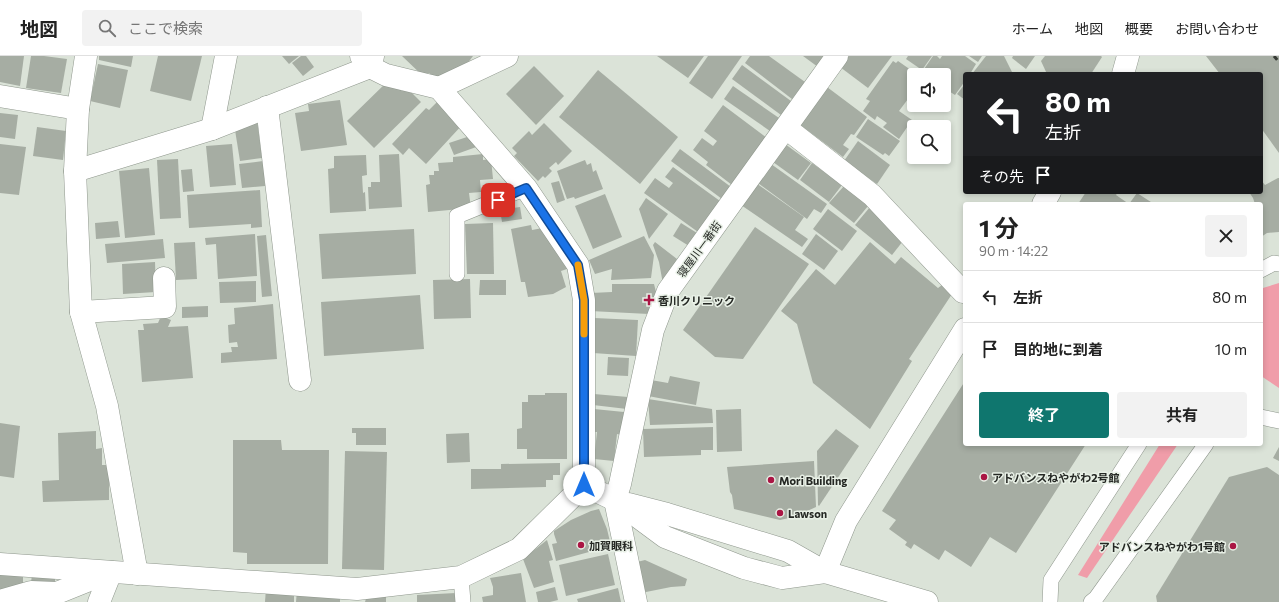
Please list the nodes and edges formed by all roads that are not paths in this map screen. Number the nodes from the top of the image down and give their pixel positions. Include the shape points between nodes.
1 (86, 56) edge
2 (226, 56) edge
3 (507, 56) edge
4 (837, 56) edge
5 (1128, 56) edge
6 (368, 60) edge
7 (1124, 72) edge
8 (440, 88) junction
9 (0, 96) edge
10 (267, 107) junction
11 (78, 109) junction
12 (786, 128) junction
13 (212, 129) junction
14 (75, 171) junction
15 (526, 188) junction
16 (1279, 264) edge
17 (1263, 269) edge
18 (457, 274) dead end
19 (164, 278) dead end
20 (963, 292) dead end
21 (81, 312) junction
22 (963, 332) edge
23 (300, 380) dead end
24 (1263, 417) edge
25 (1279, 421) edge
26 (1138, 446) edge
27 (1205, 446) edge
28 (584, 485) junction
29 (615, 500) junction
30 (0, 564) edge
31 (111, 572) junction
32 (825, 572) junction
33 (137, 574) junction
34 (461, 577) junction
35 (355, 596) edge
36 (0, 601) edge
37 (99, 602) edge
38 (463, 602) edge
39 (636, 602) edge
40 (927, 602) edge
41 (1050, 602) edge
42 (1091, 602) edge

1 - 11 street
2 - 13 street
3 - 8 street
4 - 12 street, 寝屋川一番街
5 - 7 street
6 - 8 street via 386,75
6 - 10 street
8 - 15 street
9 - 11 street
10 - 13 street
10 - 23 street
11 - 14 street
12 - 20 street via 872,195
12 - 29 street, 寝屋川一番街 via 668,291 653,330
13 - 14 street
14 - 21 street
15 - 18 lane via 457,216
15 - 28 street via 578,265 584,300
16 - 17 lane via 1274,263
19 - 21 street via 166,307
21 - 33 street via 107,406
22 - 32 street via 846,521
24 - 25 lane
26 - 41 lane via 1051,580
27 - 42 lane
28 - 29 street
28 - 34 street via 519,549
29 - 32 street via 665,537 744,568 782,578
29 - 39 street
30 - 31 street
31 - 33 street
31 - 36 street via 58,592 31,592
31 - 37 street
32 - 40 street
33 - 35 street
34 - 35 street
34 - 38 lane

